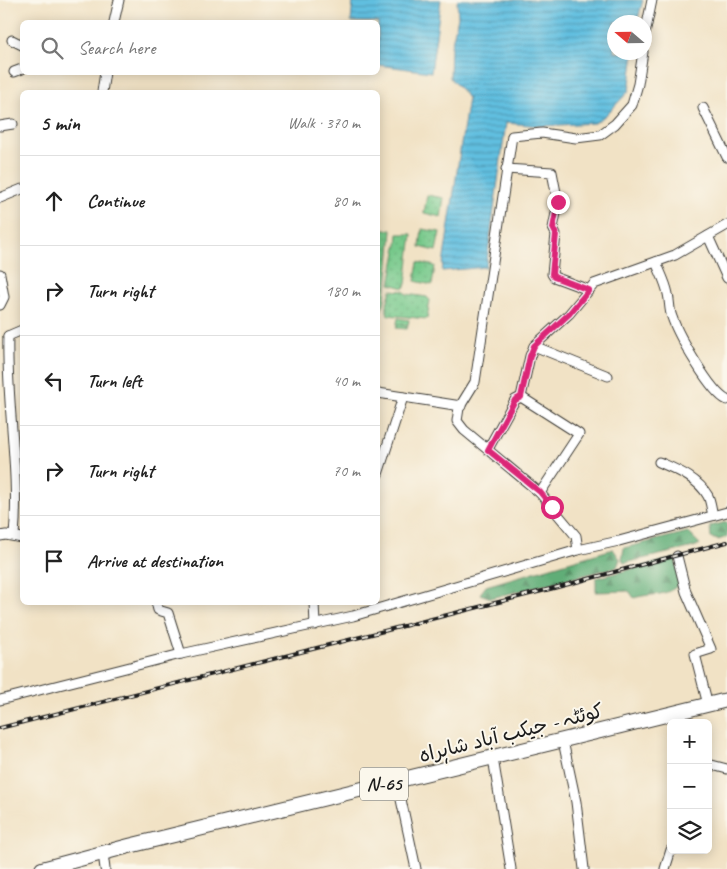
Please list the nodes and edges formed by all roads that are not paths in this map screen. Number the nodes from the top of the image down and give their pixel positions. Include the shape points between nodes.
1 (117, 0) edge
2 (652, 0) edge
3 (649, 15) edge
4 (114, 20) edge
5 (12, 40) dead end
6 (20, 44) edge
7 (641, 60) edge
8 (105, 75) edge
9 (102, 90) edge
10 (703, 108) dead end
11 (12, 124) dead end
12 (0, 126) edge
13 (727, 156) edge
14 (506, 169) junction
15 (20, 190) edge
16 (0, 198) edge
17 (727, 225) edge
18 (708, 236) junction
19 (656, 262) junction
20 (0, 274) edge
21 (727, 276) edge
22 (589, 290) junction
23 (0, 304) edge
24 (20, 330) edge
25 (4, 333) edge
26 (534, 346) junction
27 (608, 376) dead end
28 (380, 393) edge
29 (403, 397) junction
30 (521, 397) junction
31 (727, 400) edge
32 (461, 406) junction
33 (488, 450) junction
34 (659, 462) dead end
35 (380, 468) edge
36 (540, 492) junction
37 (727, 512) edge
38 (713, 516) junction
39 (0, 536) edge
40 (18, 537) edge
41 (578, 550) junction
42 (677, 556) dead end
43 (380, 604) edge
44 (157, 605) edge
45 (314, 605) edge
46 (372, 606) edge
47 (315, 625) junction
48 (181, 654) junction
49 (0, 700) edge
50 (727, 700) edge
51 (708, 705) junction
52 (563, 741) junction
53 (493, 758) junction
54 (712, 765) edge
55 (727, 769) edge
56 (397, 781) junction
57 (102, 853) junction
58 (670, 854) edge
59 (42, 869) edge
60 (105, 869) edge
61 (416, 869) edge
62 (510, 869) edge
63 (584, 869) edge
64 (665, 869) edge

1 - 4 street
2 - 3 street
5 - 6 street
7 - 14 street via 632,105 615,124 600,135 576,138 542,133 512,136
8 - 9 street
10 - 13 street
11 - 12 street
14 - 22 street via 552,172 558,202 553,228 556,234 552,274
14 - 32 street via 475,382
15 - 16 street
17 - 18 street
18 - 19 street
18 - 21 street
19 - 22 street via 594,284
19 - 31 street via 668,294 671,316 683,341 704,375
20 - 23 street via 4,297
22 - 26 street via 569,314
24 - 25 street
25 - 40 street
26 - 27 street
26 - 30 street
28 - 29 street
29 - 32 street
29 - 35 street
30 - 33 street via 515,400
30 - 36 street via 578,434
32 - 33 street via 457,421
33 - 36 street
34 - 38 street via 696,481 708,496
36 - 41 street via 576,536
37 - 38 street
38 - 41 street
39 - 40 street
41 - 43 street
42 - 51 street via 686,592 711,649 695,654
44 - 48 street via 158,610 168,613
45 - 47 street
46 - 47 street
47 - 48 street
48 - 49 street
50 - 51 highway, کوئٹہ - جیکب آباد شاہراہ / N-65
51 - 52 highway, کوئٹہ - جیکب آباد شاہراہ / N-65
52 - 53 highway, کوئٹہ - جیکب آباد شاہراہ / N-65
52 - 63 street via 576,802
53 - 56 highway, کوئٹہ - جیکب آباد شاہراہ / N-65
53 - 62 street
54 - 55 street
56 - 57 highway, کوئٹہ - جیکب آباد شاہراہ / N-65
56 - 61 street
57 - 59 highway, کوئٹہ - جیکب آباد شاہراہ / N-65
57 - 60 street
58 - 64 street

